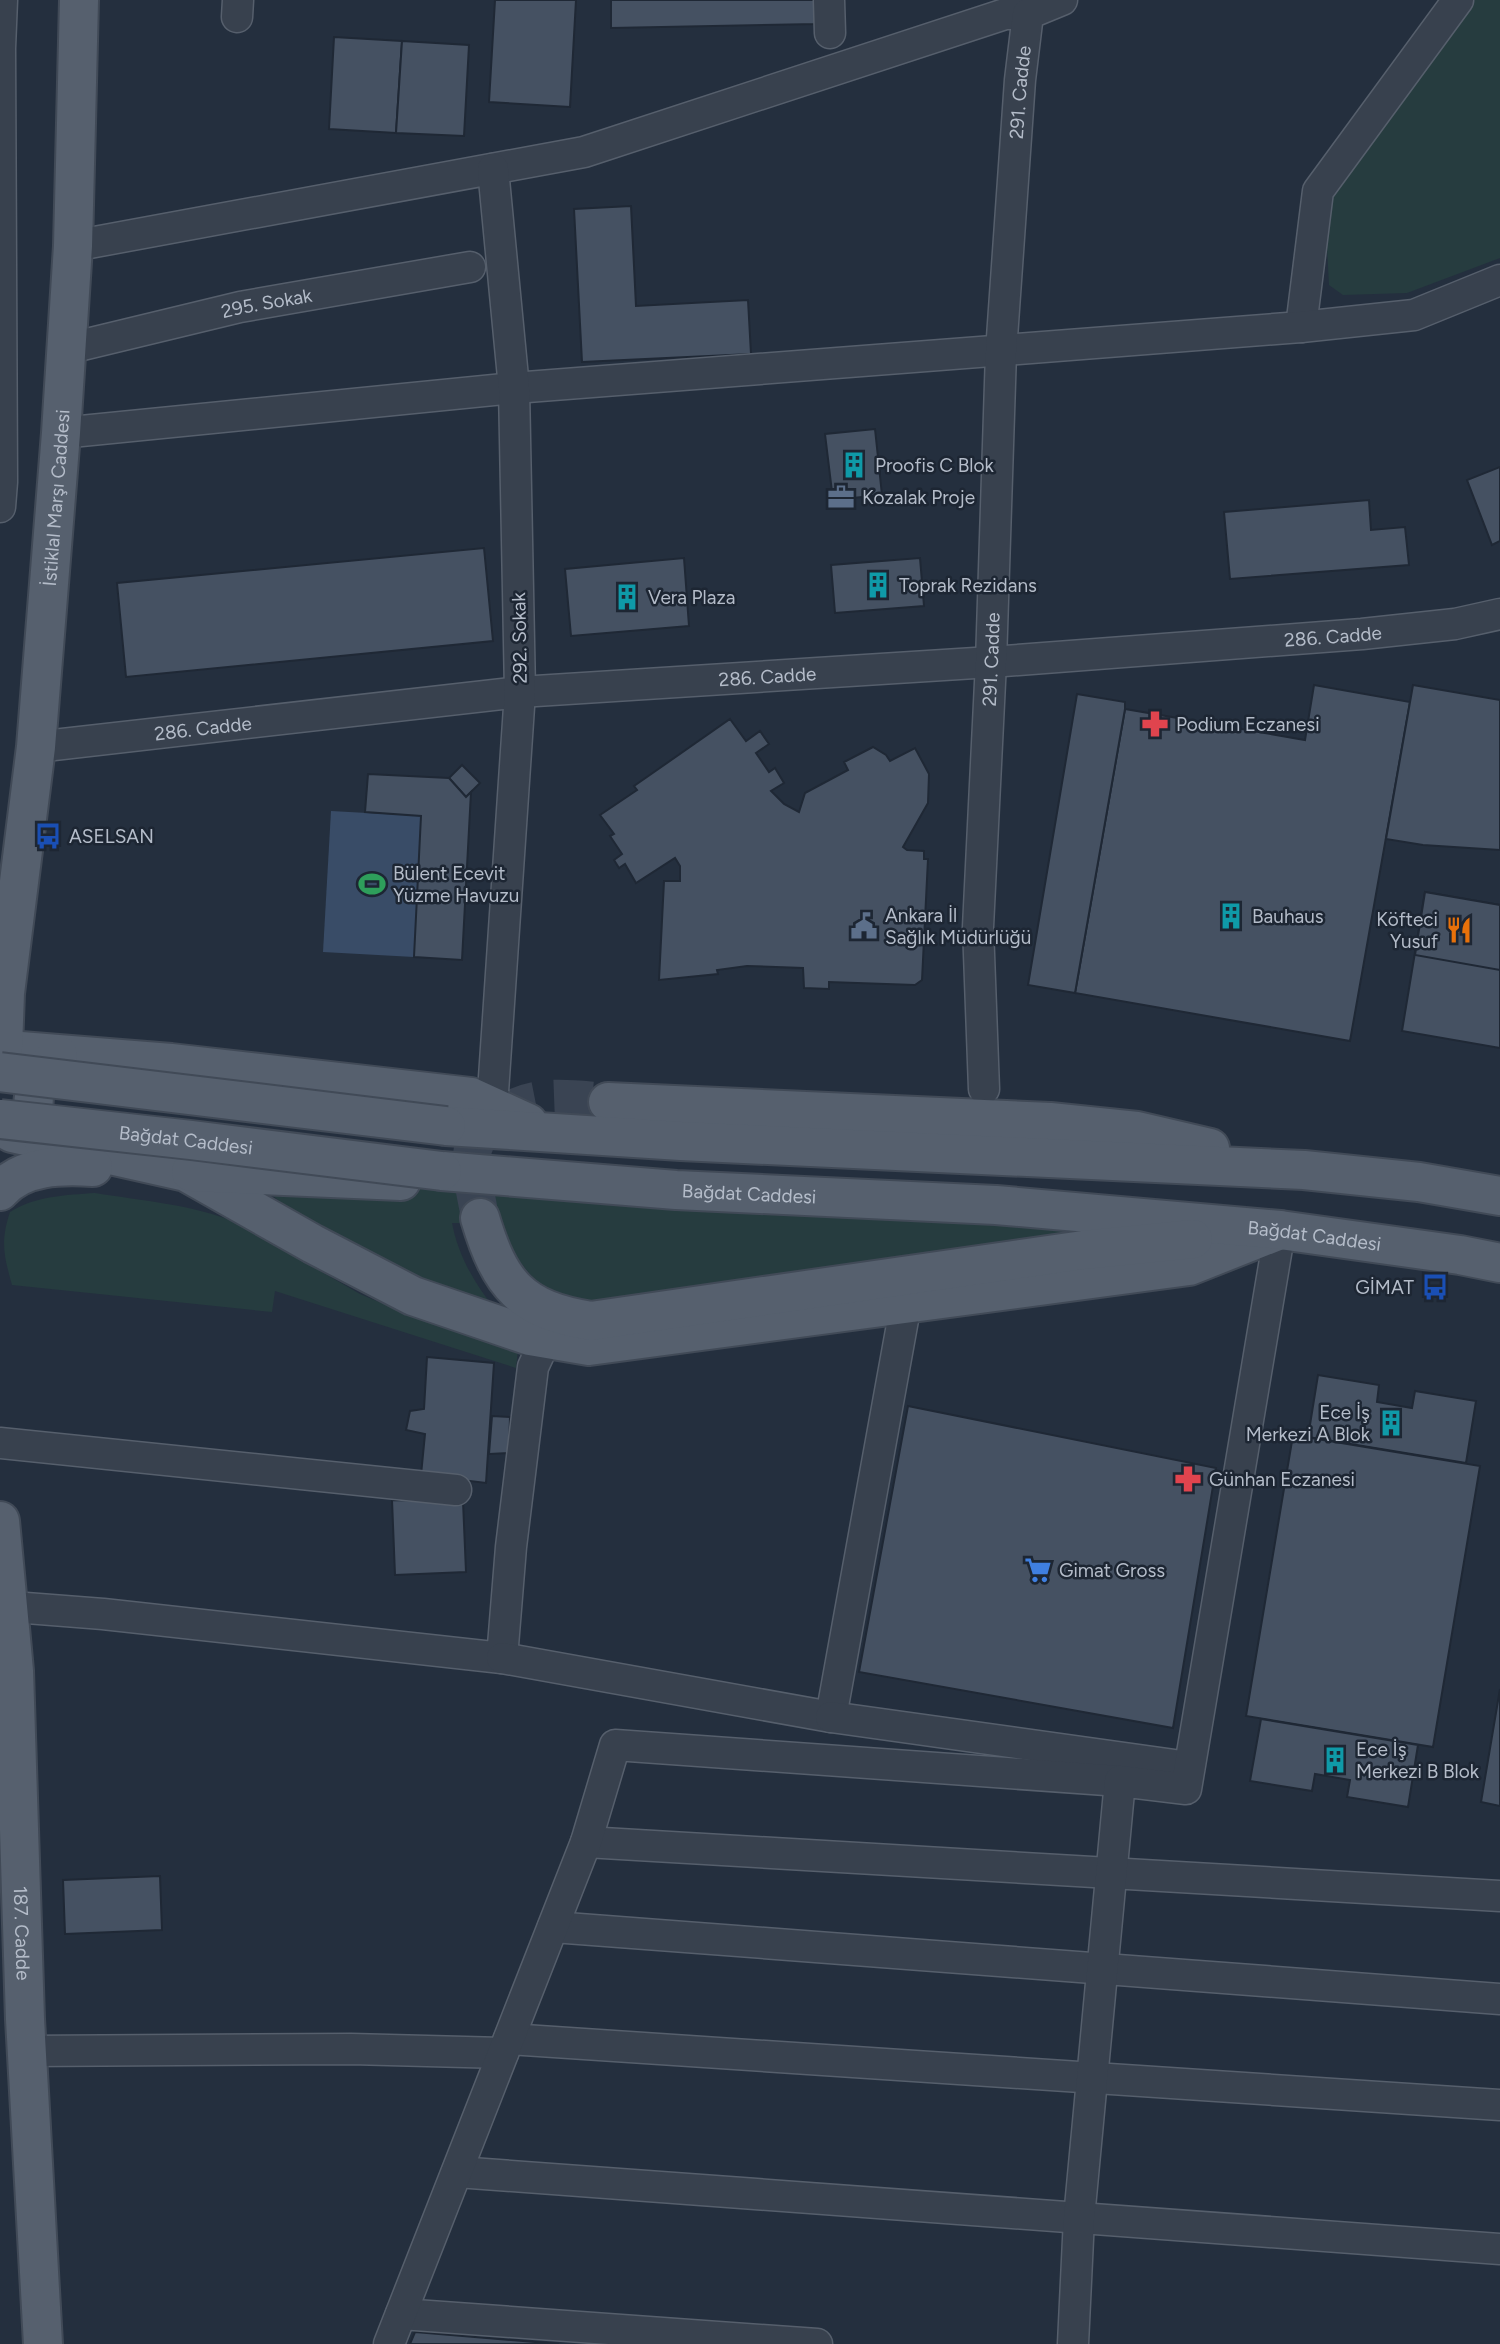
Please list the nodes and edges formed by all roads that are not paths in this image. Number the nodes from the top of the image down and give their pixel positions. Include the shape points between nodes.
1 (2, 0) edge
2 (79, 0) edge
3 (829, 0) edge
4 (1062, 0) edge
5 (1458, 0) edge
6 (1028, 14) junction
7 (830, 33) dead end
8 (493, 169) junction
9 (73, 246) junction
10 (470, 267) dead end
11 (1500, 281) edge
12 (1301, 327) junction
13 (66, 349) junction
14 (1000, 352) junction
15 (514, 388) junction
16 (61, 433) junction
17 (0, 507) edge
18 (1500, 614) edge
19 (991, 662) junction
20 (520, 692) junction
21 (36, 747) junction
22 (3, 997) edge
23 (3, 1054) edge
24 (58, 1055) junction
25 (984, 1089) dead end
26 (608, 1102) tunnel mouth
27 (492, 1107) junction
28 (0, 1119) edge
29 (0, 1128) edge
30 (552, 1133) junction
31 (44, 1141) junction
32 (1304, 1170) junction
33 (186, 1172) junction
34 (551, 1182) junction
35 (0, 1191) edge
36 (1500, 1196) edge
37 (480, 1219) tunnel mouth
38 (1280, 1230) junction
39 (1500, 1263) edge
40 (906, 1303) junction
41 (546, 1339) junction
42 (0, 1443) edge
43 (456, 1490) dead end
44 (0, 1521) edge
45 (3, 1606) edge
46 (502, 1658) junction
47 (831, 1717) junction
48 (1189, 1767) junction
49 (1120, 1781) junction
50 (586, 1842) junction
51 (1111, 1872) junction
52 (1500, 1896) edge
53 (553, 1927) junction
54 (1104, 1968) junction
55 (1500, 1998) edge
56 (17, 2028) edge
57 (506, 2046) junction
58 (1093, 2078) junction
59 (1500, 2105) edge
60 (457, 2172) junction
61 (1079, 2218) junction
62 (1500, 2249) edge
63 (401, 2314) junction
64 (43, 2344) edge
65 (389, 2344) edge
66 (817, 2344) edge
67 (1073, 2344) edge

1 - 17 street
2 - 9 main road, İstiklal Marşı Caddesi
3 - 7 street
4 - 6 street
5 - 12 street via 1318,191
6 - 8 street via 1005,14 584,152
6 - 14 street, 291. Cadde
8 - 9 street
8 - 15 street, 292. Sokak
9 - 13 main road, İstiklal Marşı Caddesi
10 - 13 street, 295. Sokak via 240,307
11 - 12 street via 1414,316
12 - 14 street
13 - 16 main road, İstiklal Marşı Caddesi
14 - 15 street
14 - 19 street, 291. Cadde
15 - 16 street
15 - 20 street, 292. Sokak
16 - 21 main road, İstiklal Marşı Caddesi
18 - 19 street, 286. Cadde via 1362,634
19 - 20 street, 286. Cadde
19 - 25 street, 291. Cadde via 978,927
20 - 21 street, 286. Cadde
20 - 27 street, 292. Sokak
21 - 22 main road, İstiklal Marşı Caddesi
22 - 23 main road, İstiklal Marşı Caddesi
23 - 24 main road
23 - 29 main road via 21,1079 21,1091
23 - 30 main road, bridge via 446,1126
24 - 27 main road via 471,1097
24 - 31 main road via 42,1073 33,1095
26 - 32 main road via 1112,1128
27 - 30 main road
28 - 34 main road, Bağdat Caddesi, bridge
29 - 31 main road
30 - 32 main road
31 - 33 main road
32 - 36 main road
33 - 34 main road
33 - 35 main road via 43,1168 10,1181
33 - 41 main road via 413,1296
34 - 38 main road, Bağdat Caddesi via 996,1205
37 - 38 main road via 502,1275 527,1301 562,1316 591,1321 1083,1250
38 - 39 main road, Bağdat Caddesi
38 - 40 main road via 1189,1266
38 - 48 street
40 - 41 main road via 589,1346
40 - 47 street
41 - 46 street via 533,1367
42 - 43 street
44 - 45 main road, 187. Cadde
45 - 46 street
45 - 56 main road, 187. Cadde via 14,1671
46 - 47 street
47 - 48 street
48 - 49 street via 1186,1789
49 - 50 street via 615,1745
49 - 51 street
50 - 51 street
50 - 53 street
51 - 52 street
51 - 54 street
53 - 54 street
53 - 57 street
54 - 55 street
54 - 58 street
56 - 57 street via 351,2049
56 - 64 main road, 187. Cadde
57 - 58 street
57 - 60 street
58 - 59 street
58 - 61 street
60 - 61 street
60 - 63 street
61 - 62 street
61 - 67 street
63 - 65 street
63 - 66 street

